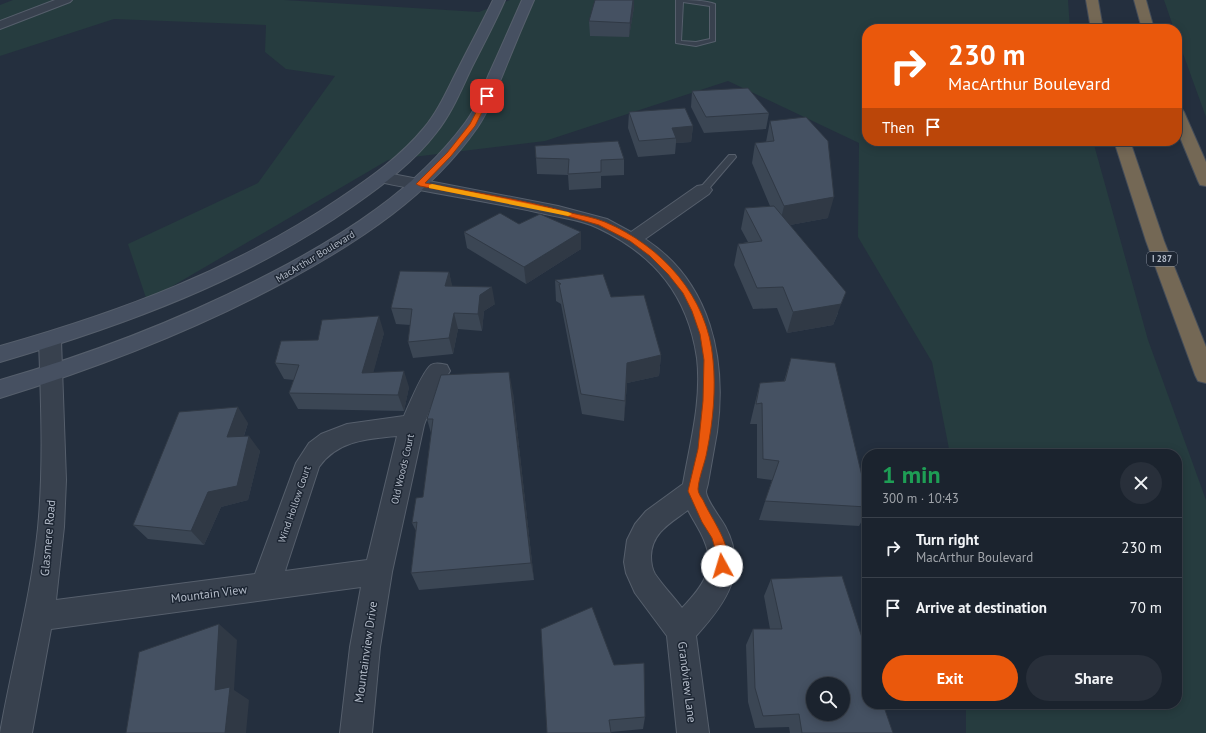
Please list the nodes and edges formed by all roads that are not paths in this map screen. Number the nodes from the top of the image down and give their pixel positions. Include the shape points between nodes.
1 (66, 0) edge
2 (498, 0) edge
3 (528, 0) edge
4 (680, 0) edge
5 (1092, 0) edge
6 (1140, 0) edge
7 (1096, 24) edge
8 (1147, 24) edge
9 (0, 26) edge
10 (1182, 124) edge
11 (1124, 146) edge
12 (732, 157) dead end
13 (382, 177) junction
14 (1206, 180) edge
15 (420, 184) junction
16 (703, 190) joint
17 (632, 240) junction
18 (50, 340) junction
19 (0, 354) edge
20 (438, 371) dead end
21 (51, 375) junction
22 (1206, 375) edge
23 (0, 390) edge
24 (412, 425) junction
25 (693, 491) junction
26 (378, 572) junction
27 (265, 587) junction
28 (40, 616) junction
29 (680, 632) junction
30 (16, 733) edge
31 (356, 733) edge
32 (693, 733) edge

1 - 9 street
2 - 13 main road via 437,121 413,149
3 - 15 main road, MacArthur Boulevard via 487,96 472,124 449,154
4 - 4 lane via 713,5 713,40 683,44 678,42
5 - 7 highway
6 - 8 highway
10 - 14 highway
11 - 22 highway, I 287 via 1155,241
12 - 16 lane
13 - 15 street
13 - 18 main road via 299,234 240,264 162,300
15 - 17 street via 558,211 602,223
15 - 21 main road, MacArthur Boulevard via 327,251 263,286 186,323
16 - 17 street
17 - 25 street via 653,254 671,272 686,292 704,334 709,360 708,401 703,449
18 - 19 main road
18 - 21 street, Glasmere Road
20 - 24 street, Old Woods Court via 425,393
21 - 23 main road, MacArthur Boulevard
21 - 28 street, Glasmere Road via 54,401 51,527
24 - 26 street, Old Woods Court
24 - 27 street, Wind Hollow Court via 346,434 317,450 308,463
25 - 29 street, Grandview Lane via 705,518 717,536 722,555 721,576 712,596
25 - 29 street, Grandview Lane via 655,518 644,532 638,550 639,569 647,588
26 - 27 street, Mountain View
26 - 31 street, Mountainview Drive via 365,647
27 - 28 street, Mountain View
28 - 30 street, Glasmere Road
29 - 32 street, Grandview Lane

